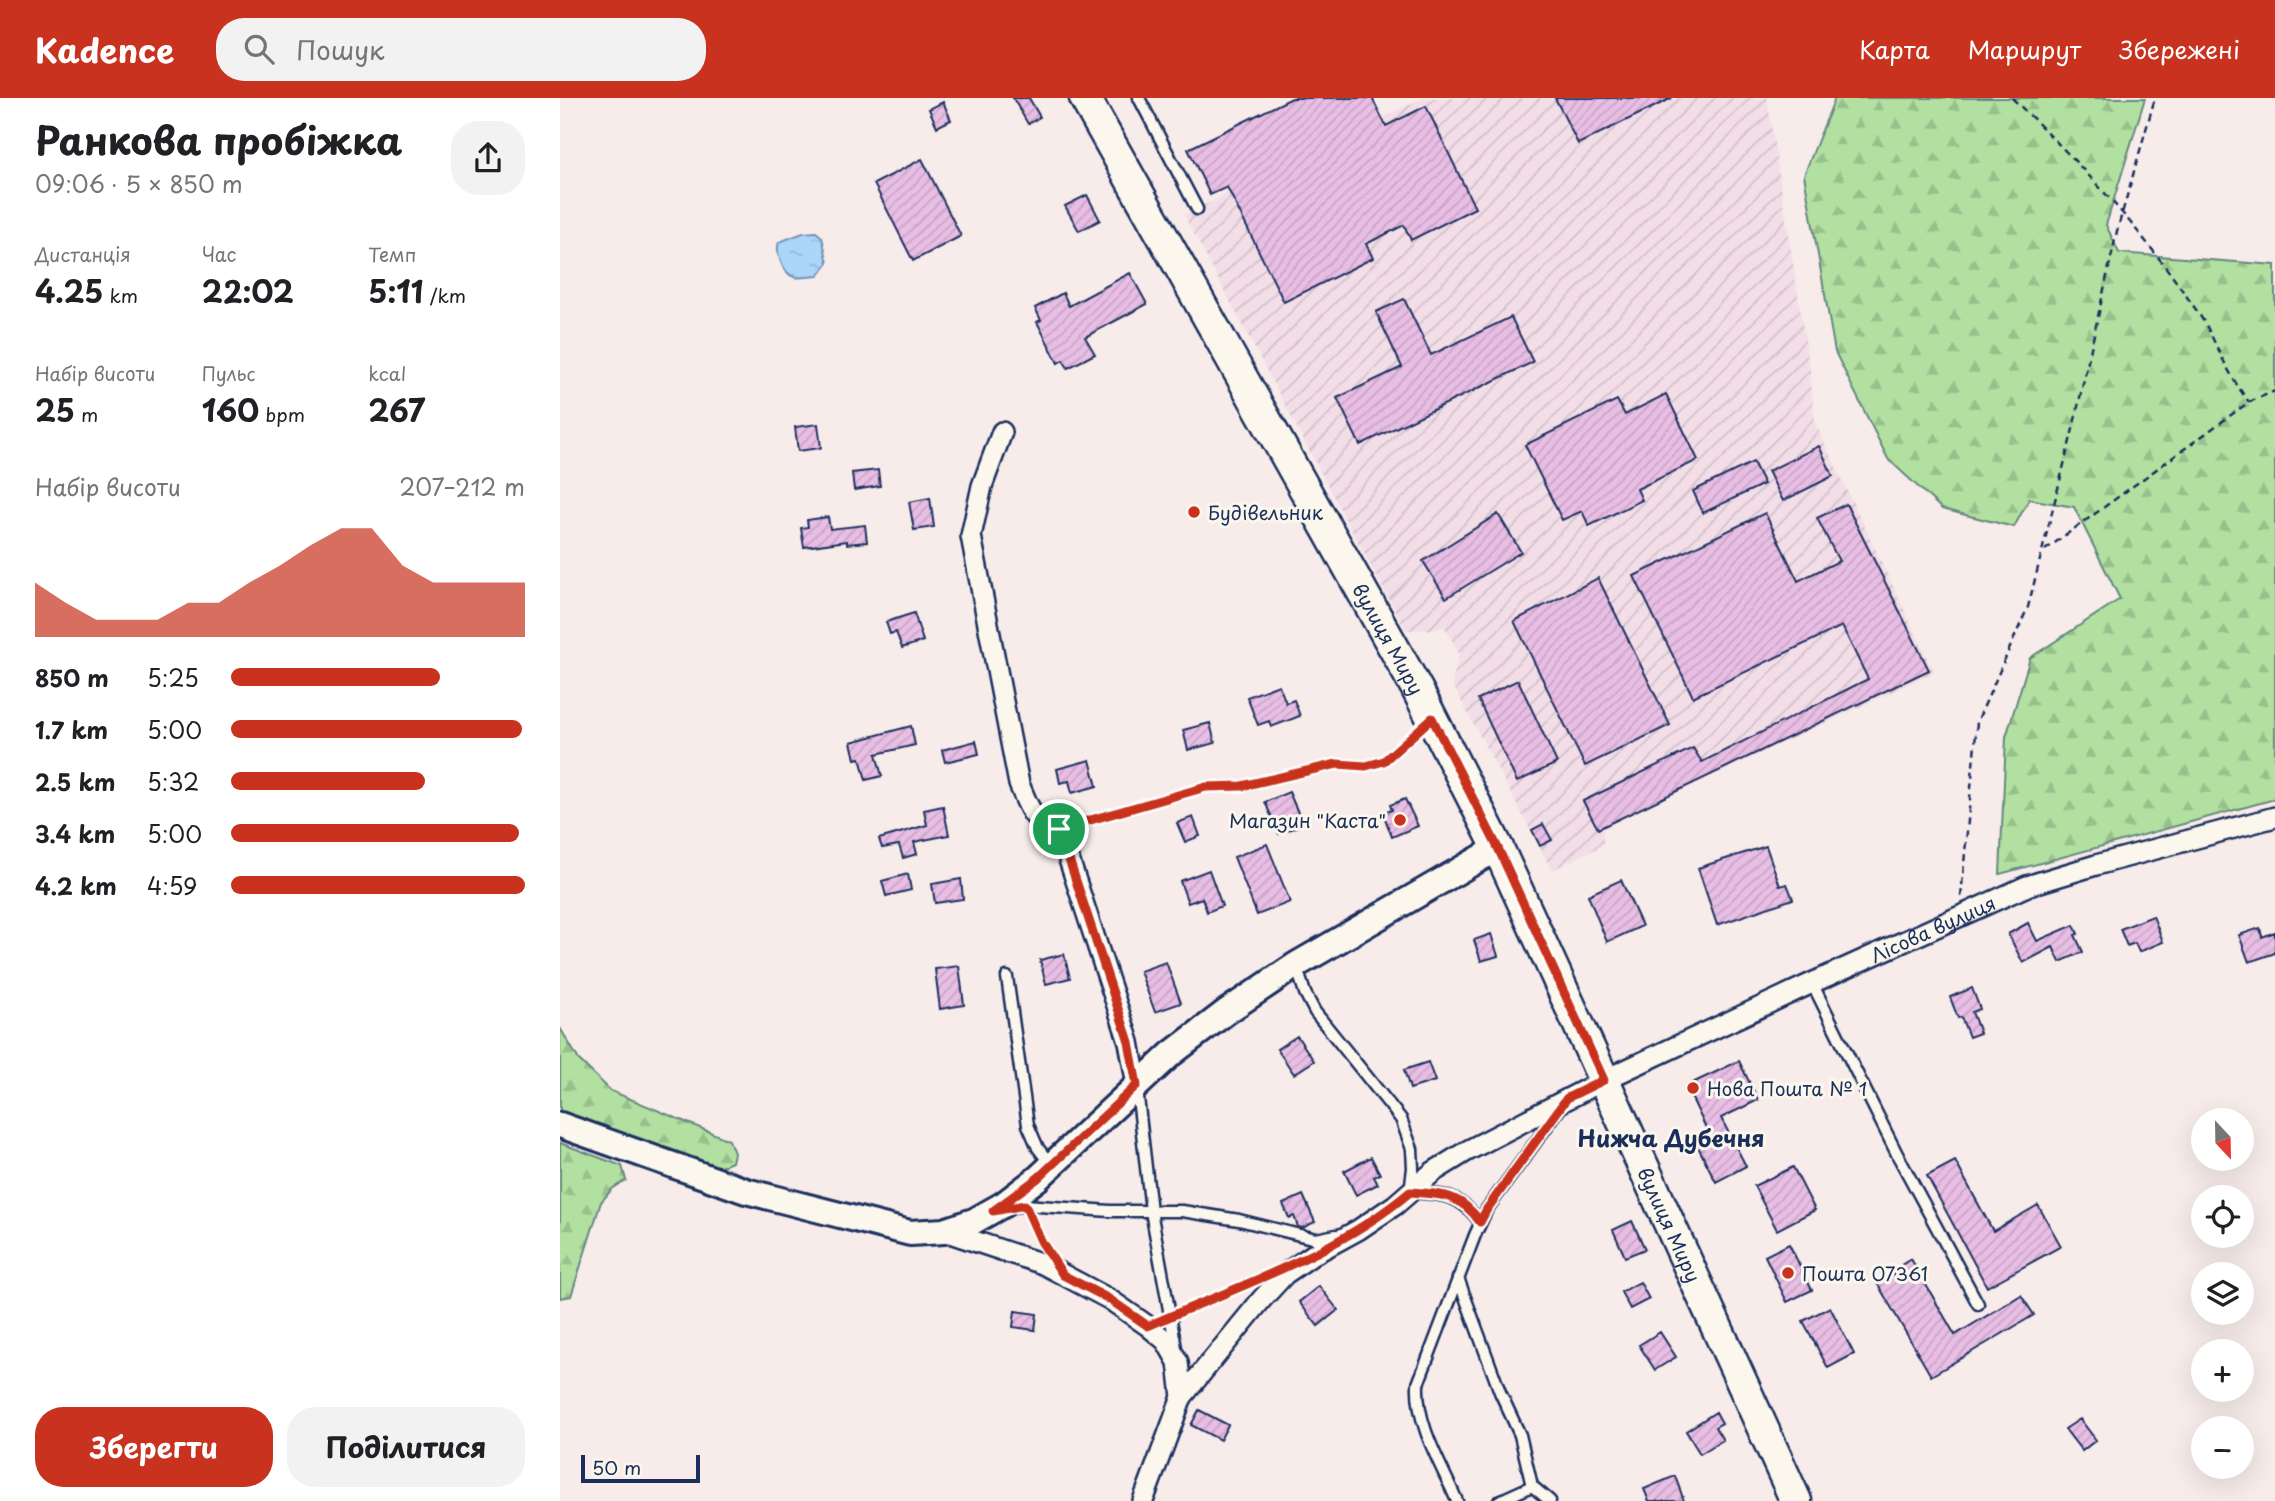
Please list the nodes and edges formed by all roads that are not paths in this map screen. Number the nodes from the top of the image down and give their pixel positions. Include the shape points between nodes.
1 (1085, 98) edge
2 (1139, 98) edge
3 (1196, 209) dead end
4 (1002, 432) dead end
5 (2275, 817) edge
6 (1498, 848) junction
7 (1296, 965) junction
8 (1007, 976) dead end
9 (1812, 982) junction
10 (1604, 1080) junction
11 (1137, 1085) junction
12 (1567, 1098) junction
13 (560, 1125) edge
14 (1052, 1166) junction
15 (1410, 1192) junction
16 (993, 1211) junction
17 (1151, 1211) junction
18 (1480, 1222) junction
19 (1357, 1230) junction
20 (944, 1231) junction
21 (1458, 1278) junction
22 (1978, 1304) dead end
23 (1178, 1362) junction
24 (1182, 1396) junction
25 (1532, 1486) junction
26 (1143, 1501) edge
27 (1457, 1501) edge
28 (1499, 1501) edge
29 (1550, 1501) edge
30 (1796, 1501) edge

1 - 6 main road, вулиця Миру via 1362,588
2 - 3 lane
4 - 11 street via 982,486 971,536 1019,784 1043,826 1059,829 1129,1042
5 - 9 street, Лісова вулиця via 2027,886
6 - 7 street
6 - 10 main road, вулиця Миру
7 - 11 street via 1226,1012
7 - 15 lane via 1315,1012 1401,1119 1412,1149
8 - 14 lane via 1028,1125
9 - 10 street, Лісова вулиця
9 - 22 lane
10 - 12 street, Лісова вулиця
10 - 30 main road, вулиця Миру
11 - 14 street
11 - 17 lane
12 - 15 street, Лісова вулиця via 1466,1151
12 - 18 lane
13 - 20 street via 746,1191 910,1233
14 - 16 street
15 - 18 lane via 1460,1200
15 - 19 street, Лісова вулиця
16 - 17 lane via 1025,1205
16 - 20 street
17 - 19 lane via 1239,1220 1316,1239
17 - 23 lane
18 - 21 lane
19 - 24 street, Лісова вулиця via 1285,1274
20 - 23 street via 1043,1264 1109,1299 1166,1341
21 - 25 lane via 1520,1436
21 - 27 lane via 1418,1384 1417,1400
23 - 24 street
24 - 26 street
25 - 28 lane
25 - 29 lane

